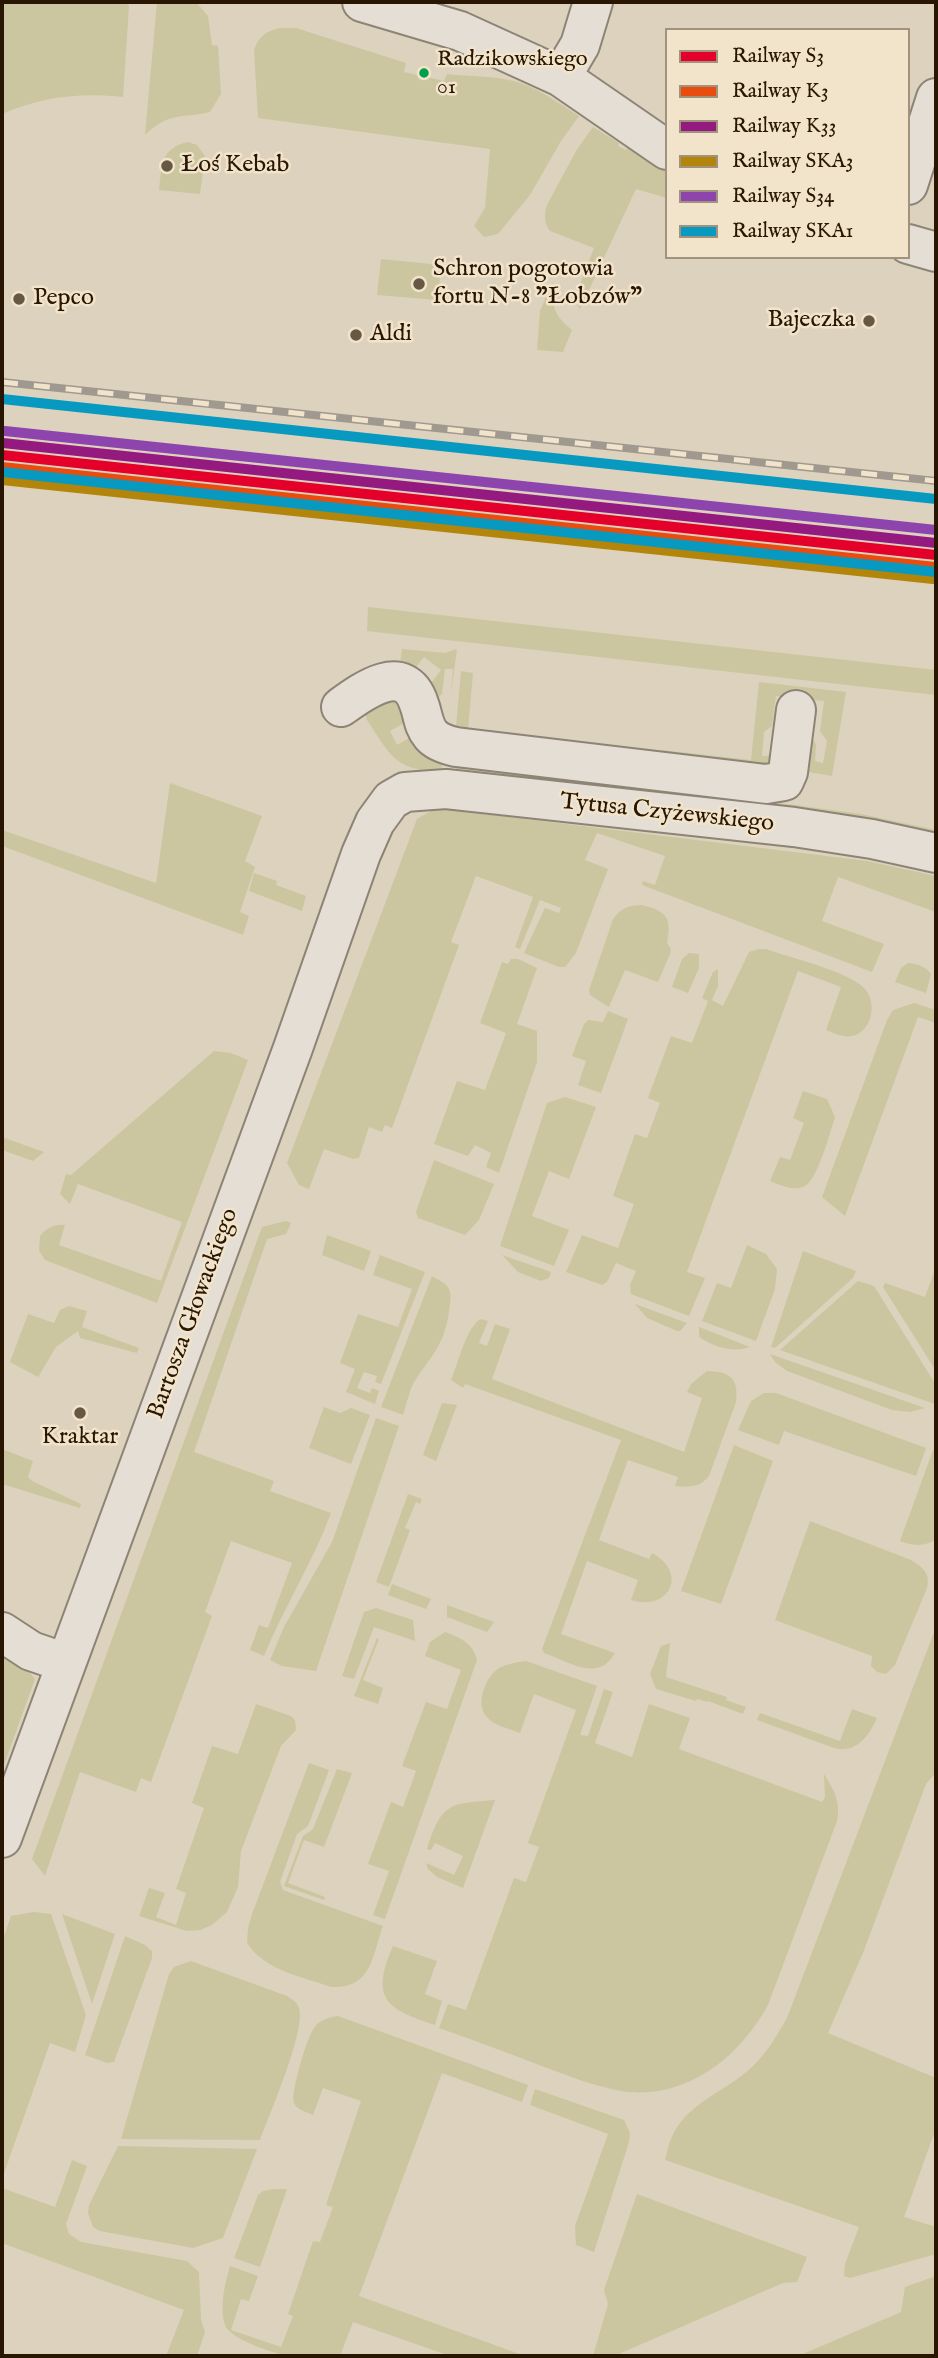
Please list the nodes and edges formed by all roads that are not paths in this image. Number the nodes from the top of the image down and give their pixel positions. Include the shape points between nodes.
1 (362, 2) edge
2 (593, 2) edge
3 (561, 77) junction
4 (936, 99) edge
5 (665, 149) edge
6 (910, 179) edge
7 (910, 245) edge
8 (936, 252) edge
9 (341, 707) dead end
10 (796, 710) dead end
11 (397, 795) joint
12 (936, 853) edge
13 (2, 1632) edge
14 (66, 1663) junction
15 (5, 1820) edge

1 - 3 street via 460,31
2 - 3 street via 580,45
3 - 5 street
4 - 6 street
7 - 8 street
9 - 10 street via 370,686 394,681 416,697 430,734 456,747 766,784 786,777
11 - 12 street, Tytusa Czyżewskiego via 429,789 470,792 794,828
11 - 14 street, Bartosza Głowackiego via 385,805 361,854
13 - 14 street via 28,1649
14 - 15 street, Bartosza Głowackiego

